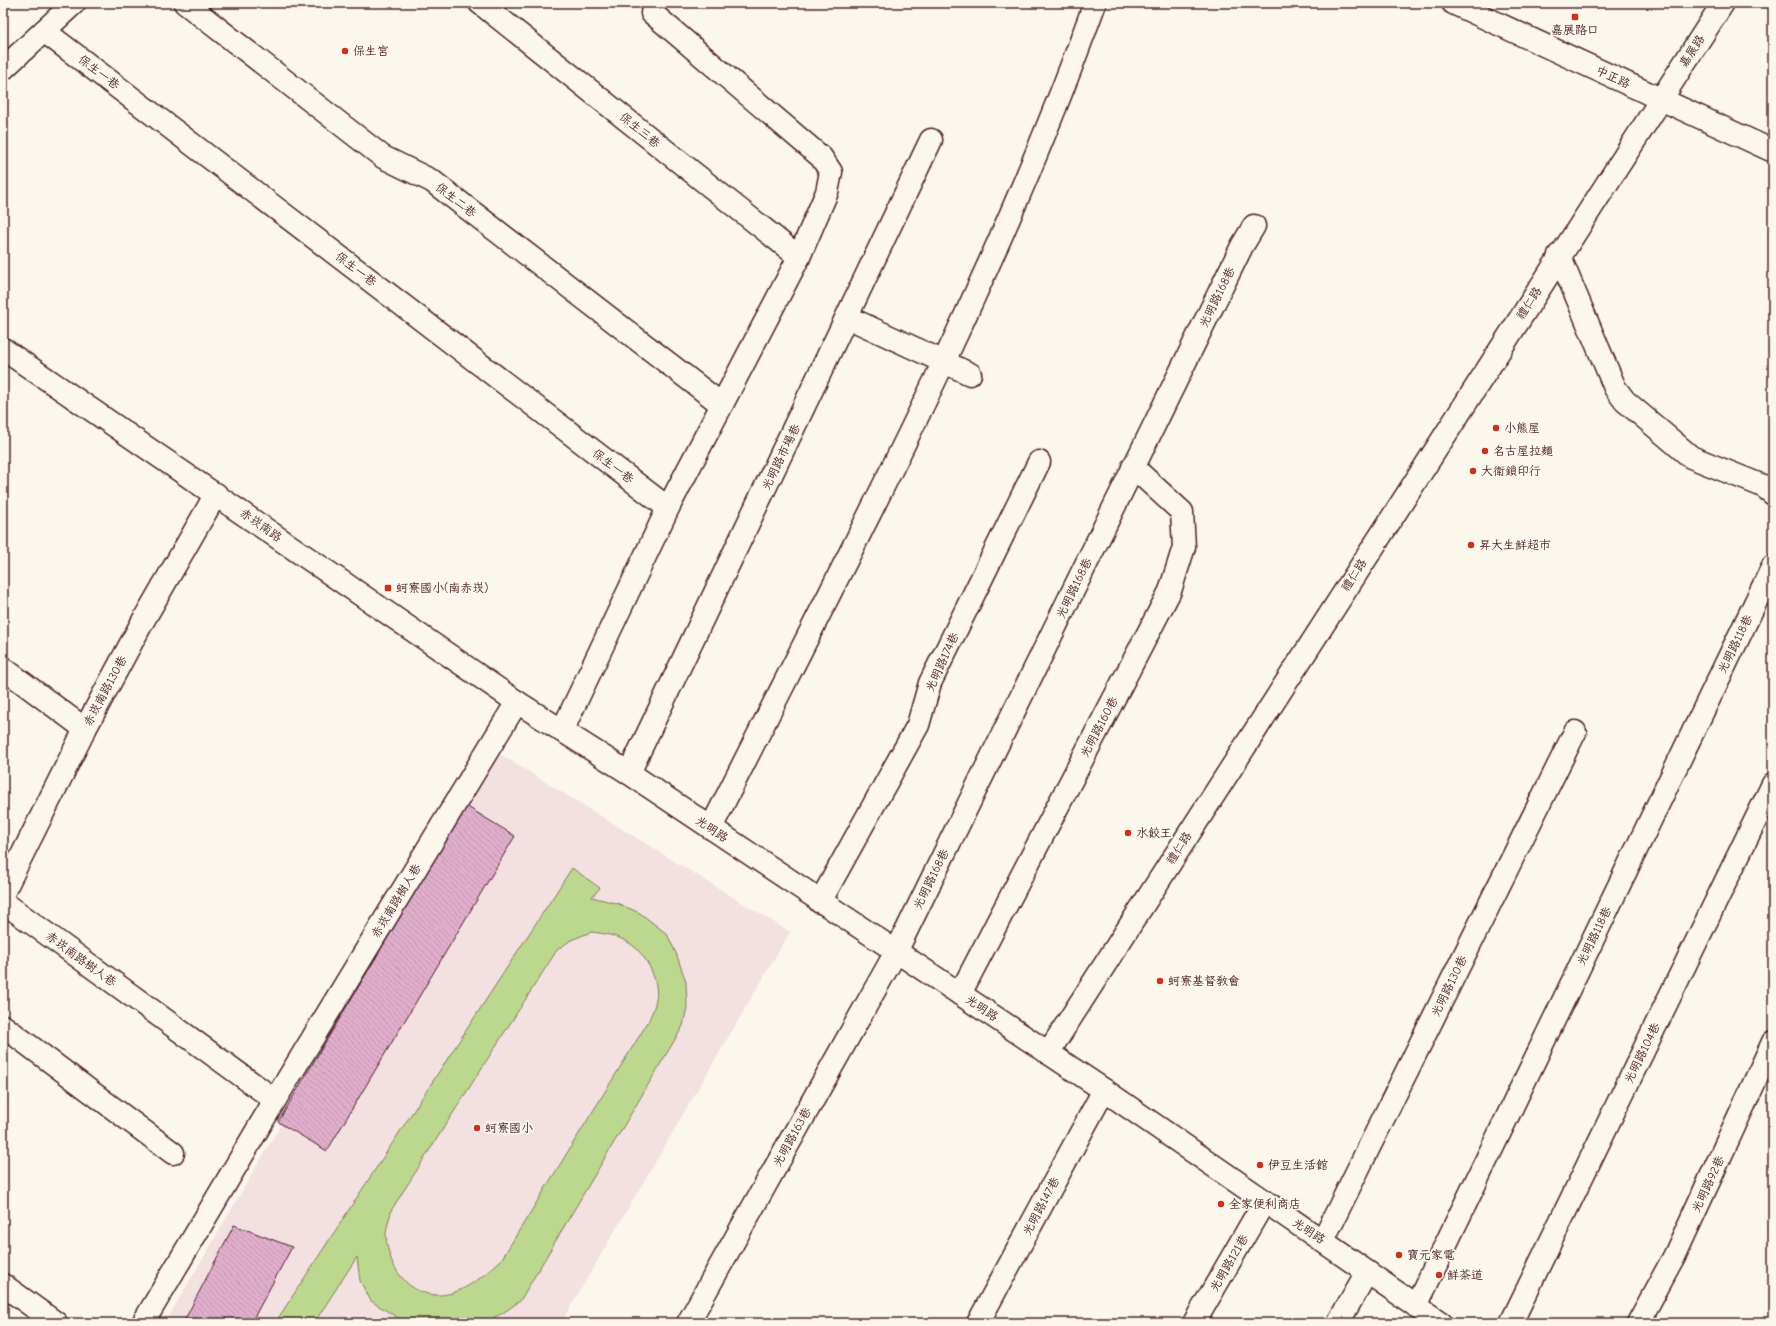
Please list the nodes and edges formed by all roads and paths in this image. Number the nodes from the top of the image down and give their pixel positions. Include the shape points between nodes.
1 (74, 3) edge
2 (185, 3) edge
3 (480, 3) edge
4 (1095, 3) edge
5 (1453, 3) edge
6 (1723, 3) edge
7 (652, 13) dead end
8 (44, 31) junction
9 (3, 69) edge
10 (1661, 99) junction
11 (931, 140) dead end
12 (1773, 151) edge
13 (1254, 226) dead end
14 (1559, 255) junction
15 (799, 257) junction
16 (847, 317) junction
17 (3, 349) edge
18 (945, 361) junction
19 (970, 374) dead end
20 (721, 404) junction
21 (1039, 462) dead end
22 (1133, 467) junction
23 (216, 494) junction
24 (1773, 494) edge
25 (668, 508) junction
26 (1773, 566) edge
27 (3, 668) edge
28 (517, 702) junction
29 (85, 729) junction
30 (562, 731) junction
31 (1575, 732) dead end
32 (629, 773) junction
33 (1773, 784) edge
34 (711, 828) junction
35 (3, 893) edge
36 (3, 902) edge
37 (820, 902) junction
38 (896, 952) junction
39 (960, 994) junction
40 (3, 1026) edge
41 (1773, 1042) edge
42 (1048, 1053) junction
43 (1104, 1090) junction
44 (275, 1100) junction
45 (173, 1153) dead end
46 (1264, 1202) junction
47 (1323, 1240) junction
48 (1368, 1272) junction
49 (3, 1285) edge
50 (1416, 1306) junction
51 (56, 1323) edge
52 (143, 1323) edge
53 (688, 1323) edge
54 (978, 1323) edge
55 (1194, 1323) edge
56 (1338, 1323) edge
57 (1441, 1323) edge
58 (1511, 1323) edge
59 (1638, 1323) edge

1 - 8 street
2 - 20 street, 保生二巷 via 383,157 432,181
3 - 15 street, 保生三巷
4 - 18 street via 1063,92
5 - 10 street, 中正路
6 - 10 street, 嘉展路
7 - 15 street via 821,157 831,172 827,192
8 - 9 street
8 - 25 street, 保生一巷
10 - 12 street, 中正路
10 - 14 street, 禮仁路
11 - 16 street, 光明路市場巷
13 - 22 street, 光明路168巷
14 - 24 street via 1615,388 1626,401 1691,457 1763,486
14 - 42 street, 禮仁路
15 - 20 street
16 - 18 street
16 - 32 street, 光明路市場巷
17 - 23 street, 赤崁南路
18 - 19 street
18 - 34 street
20 - 25 street
21 - 37 street, 光明路174巷 via 930,683 918,725
22 - 38 street, 光明路168巷
22 - 39 street, 光明路160巷 via 1182,512 1184,547 1170,591
23 - 28 street, 赤崁南路
23 - 29 street, 赤崁南路130巷
25 - 30 street
26 - 50 street, 光明路118巷
27 - 29 street
28 - 30 street, 光明路
28 - 44 street, 赤崁南路樹人巷
29 - 35 street, 赤崁南路130巷
30 - 32 street, 光明路
31 - 47 street, 光明路130巷
32 - 34 street, 光明路
33 - 58 street, 光明路104巷
34 - 37 street, 光明路
36 - 44 street, 赤崁南路樹人巷
37 - 38 street, 光明路
38 - 39 street, 光明路
38 - 53 street, 光明路163巷
39 - 42 street, 光明路
40 - 45 street
41 - 59 street, 光明路92巷 via 1674,1257
42 - 43 street, 光明路
43 - 46 street, 光明路
43 - 54 street, 光明路147巷
44 - 52 street, 赤崁南路樹人巷
46 - 47 street, 光明路
46 - 55 street, 光明路121巷
47 - 48 street, 光明路
48 - 50 street, 光明路
48 - 56 street
49 - 51 street
50 - 57 street, 光明路

